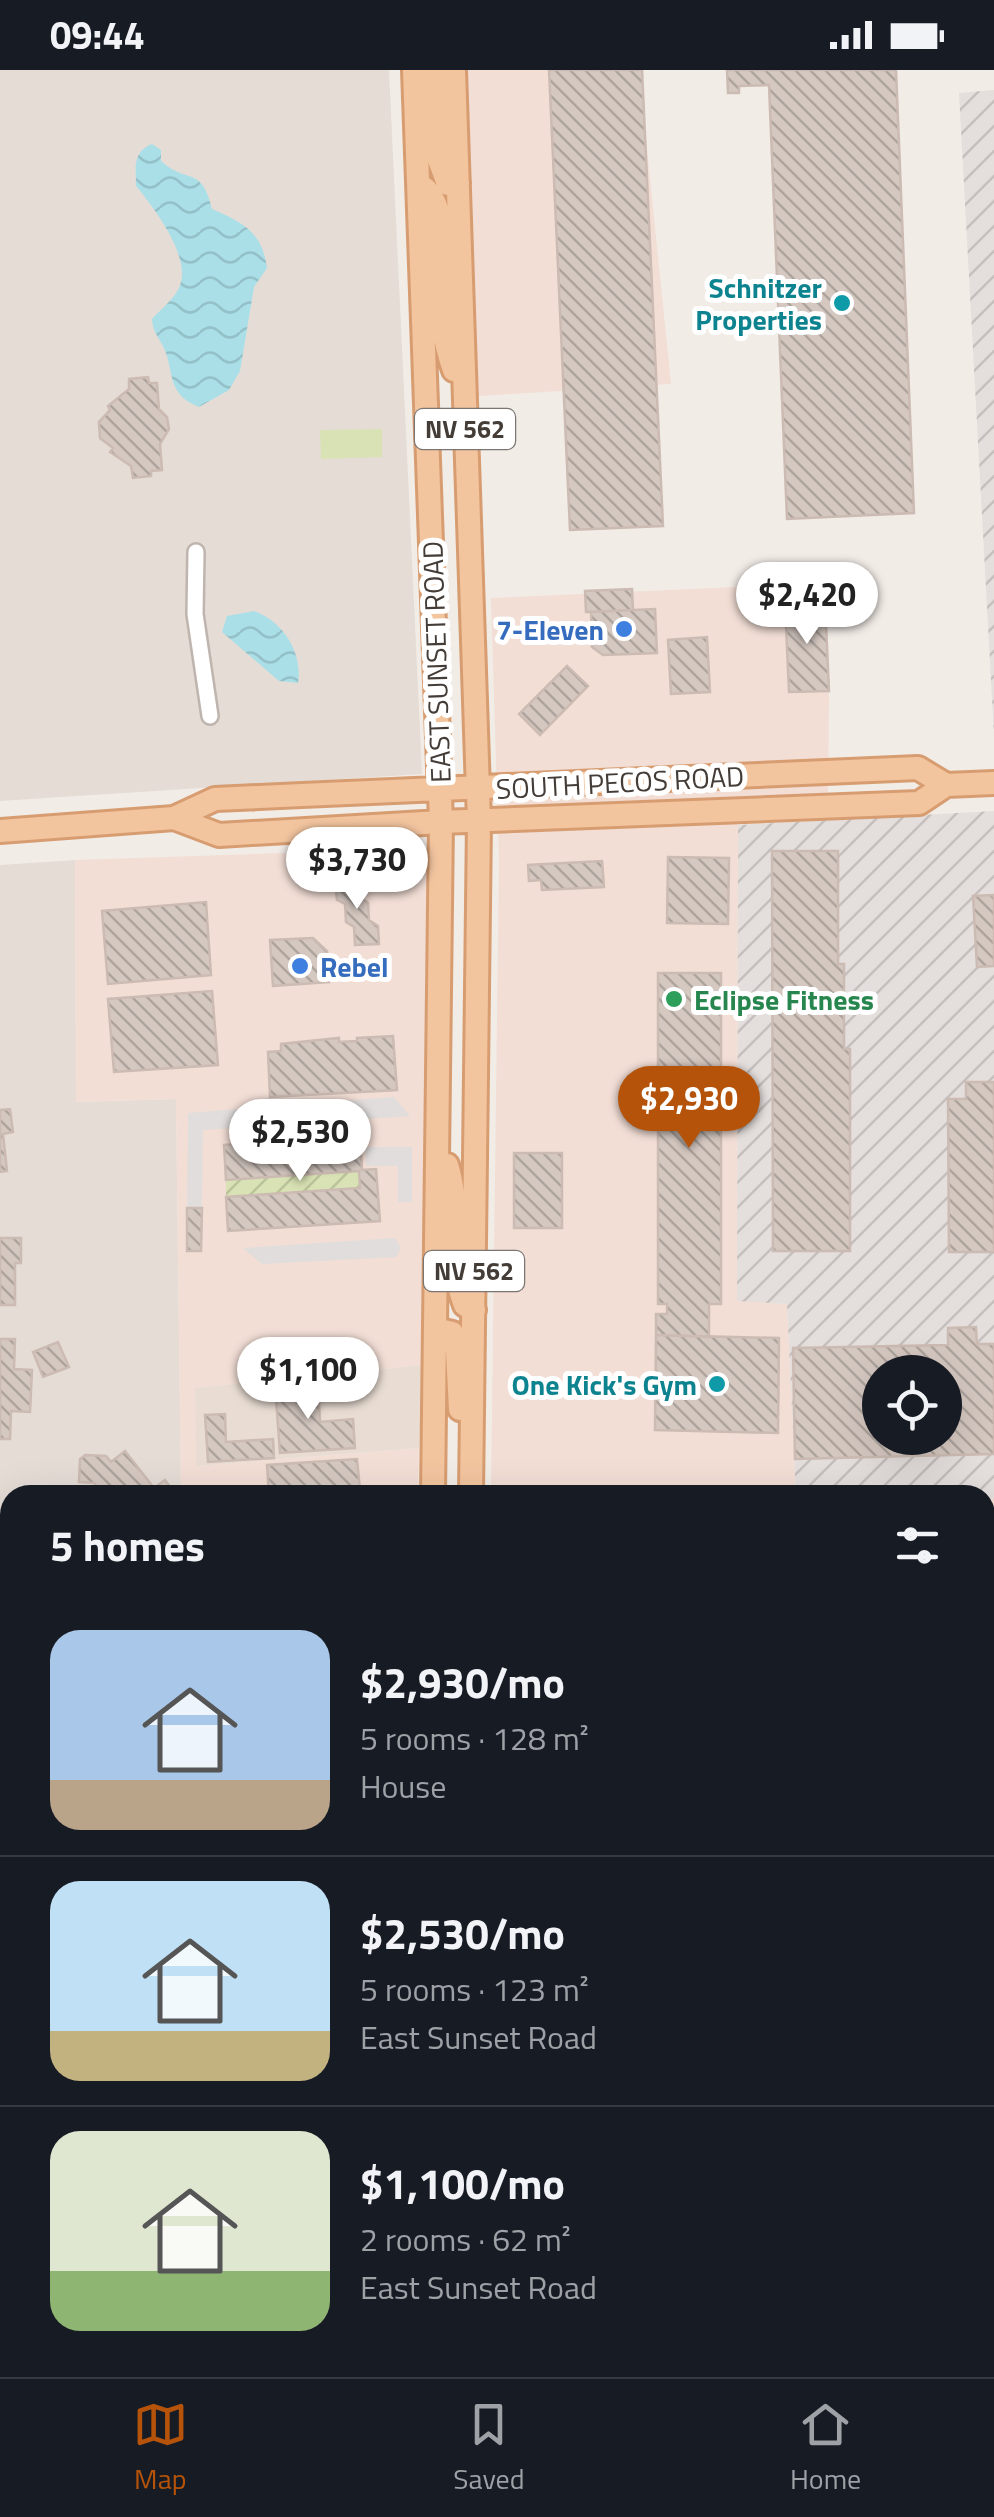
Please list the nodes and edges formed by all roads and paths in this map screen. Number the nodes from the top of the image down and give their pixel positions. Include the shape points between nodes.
1 (414, 70) edge
2 (432, 70) edge
3 (454, 70) edge
4 (458, 184) junction
5 (418, 185) junction
6 (464, 397) junction
7 (196, 552) dead end
8 (210, 716) dead end
9 (994, 783) edge
10 (946, 786) junction
11 (478, 789) junction
12 (440, 790) junction
13 (174, 818) junction
14 (479, 821) junction
15 (441, 822) junction
16 (0, 830) edge
17 (437, 1156) junction
18 (474, 1310) junction
19 (435, 1330) junction
20 (472, 1444) junction
21 (433, 1485) edge
22 (471, 1485) edge

1 - 5 main road, EAST SUNSET ROAD / NV 562
2 - 4 main road via 438,157 448,184
3 - 4 main road, EAST SUNSET ROAD / NV 562
4 - 6 main road, EAST SUNSET ROAD / NV 562
5 - 6 main road via 438,211 443,323
5 - 12 main road, EAST SUNSET ROAD / NV 562
6 - 11 main road, EAST SUNSET ROAD / NV 562
7 - 8 street via 195,614
9 - 10 main road, SOUTH PECOS ROAD
10 - 11 main road, SOUTH PECOS ROAD via 918,768
10 - 14 main road, SOUTH PECOS ROAD via 919,803
11 - 12 main road, SOUTH PECOS ROAD
11 - 14 main road, EAST SUNSET ROAD / NV 562
12 - 13 main road, SOUTH PECOS ROAD via 215,799
12 - 15 main road, EAST SUNSET ROAD / NV 562
13 - 15 main road, SOUTH PECOS ROAD via 219,836
13 - 16 main road, SOUTH PECOS ROAD
14 - 15 main road, SOUTH PECOS ROAD
14 - 18 main road, EAST SUNSET ROAD / NV 562
15 - 17 main road, EAST SUNSET ROAD / NV 562
17 - 18 main road via 452,1182 458,1286
17 - 19 main road, EAST SUNSET ROAD / NV 562
18 - 20 main road, EAST SUNSET ROAD / NV 562
19 - 20 main road via 452,1332 462,1424
19 - 21 main road, EAST SUNSET ROAD / NV 562
20 - 22 main road, EAST SUNSET ROAD / NV 562

